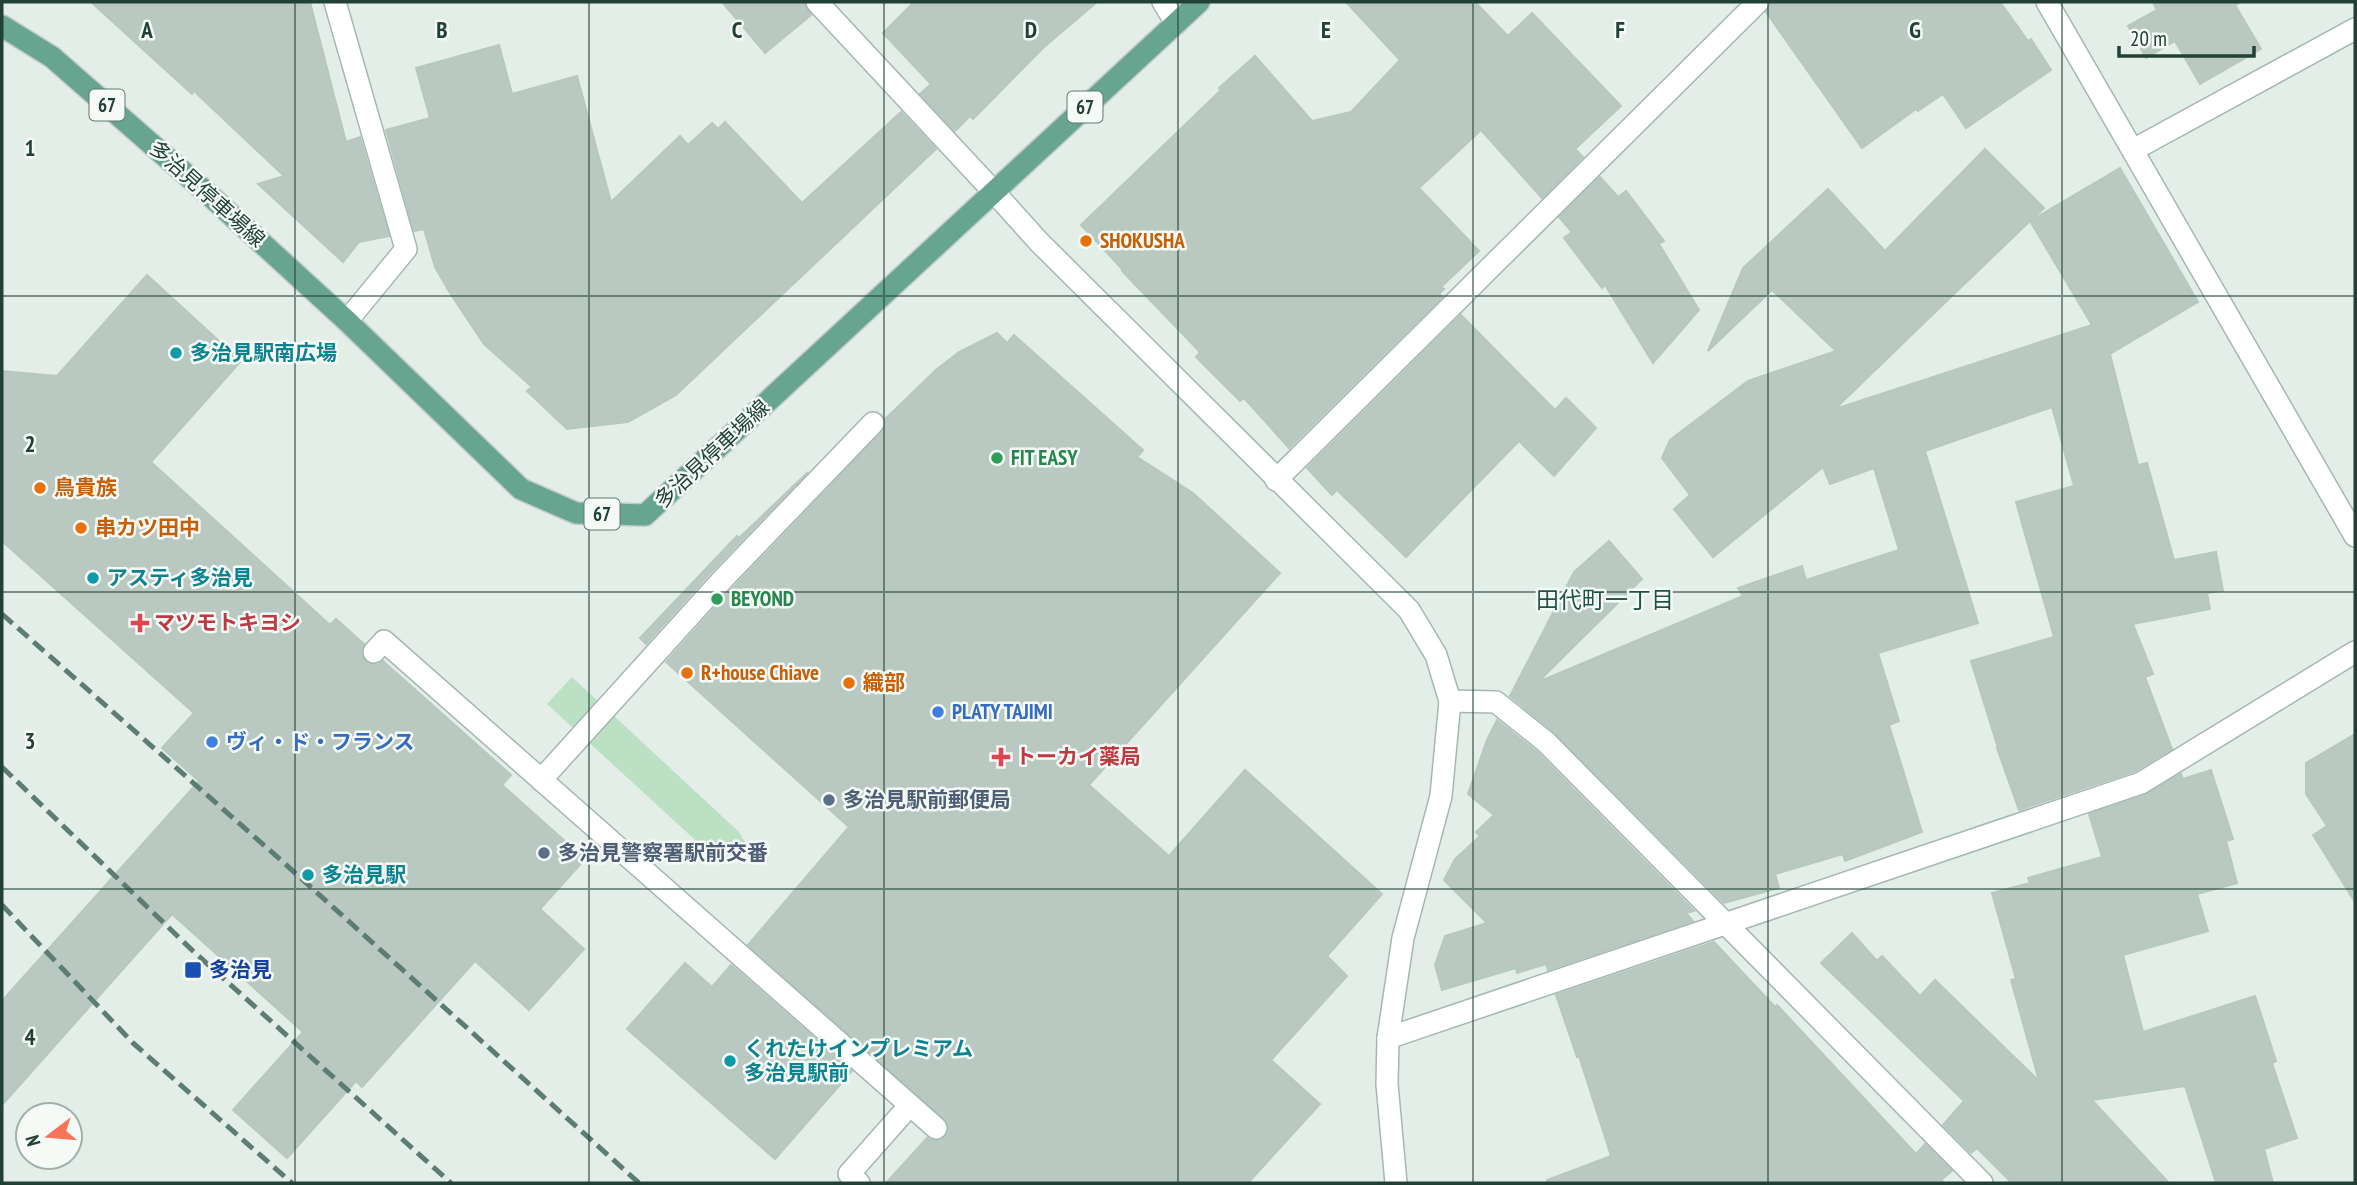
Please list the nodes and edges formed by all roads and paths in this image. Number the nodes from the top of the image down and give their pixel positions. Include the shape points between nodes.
1 (335, 2) edge
2 (817, 2) edge
3 (1163, 2) edge
4 (1199, 2) edge
5 (1758, 2) edge
6 (2047, 2) edge
7 (1177, 23) junction
8 (2, 26) edge
9 (2355, 29) edge
10 (2133, 150) junction
11 (994, 192) junction
12 (346, 321) junction
13 (873, 423) dead end
14 (1276, 480) junction
15 (2355, 536) edge
16 (374, 652) dead end
17 (2355, 652) edge
18 (1450, 701) junction
19 (541, 780) junction
20 (1724, 924) junction
21 (1388, 1038) junction
22 (910, 1105) junction
23 (936, 1128) dead end
24 (859, 1183) edge
25 (1396, 1183) edge
26 (1982, 1183) edge

1 - 12 street via 406,249
2 - 11 street
3 - 7 street
4 - 7 main road, 多治見停車場線 / 67
5 - 14 street
6 - 10 street
7 - 11 main road, 多治見停車場線 / 67
8 - 12 main road, 多治見停車場線 / 67 via 52,57
9 - 10 street
10 - 15 street
11 - 12 main road, 多治見停車場線 / 67 via 645,515 576,513 522,489
11 - 14 street
13 - 19 street
14 - 18 street via 1409,610 1436,655
16 - 19 street via 384,640
17 - 20 street via 2141,783
18 - 20 street via 1496,702 1546,742
18 - 21 street via 1441,796 1403,938
19 - 22 street
20 - 21 street
20 - 26 street
21 - 25 street via 1387,1084
22 - 23 street
22 - 24 street via 849,1174

